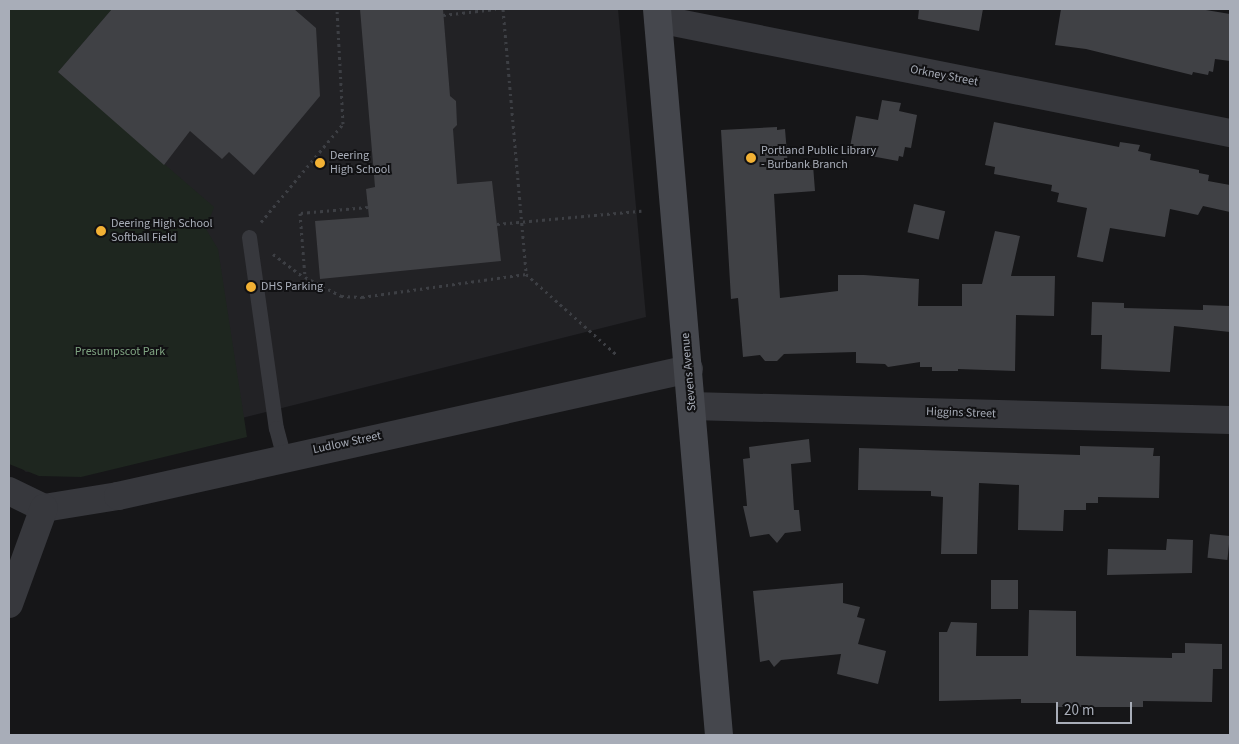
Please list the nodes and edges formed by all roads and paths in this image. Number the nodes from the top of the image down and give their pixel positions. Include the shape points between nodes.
1 (337, 9) edge
2 (496, 9) edge
3 (503, 9) edge
4 (658, 14) edge
5 (443, 15) dead end
6 (1230, 133) edge
7 (368, 207) dead end
8 (641, 211) dead end
9 (522, 222) junction
10 (497, 224) dead end
11 (249, 237) junction
12 (526, 274) junction
13 (305, 277) junction
14 (617, 356) dead end
15 (689, 369) junction
16 (691, 406) junction
17 (1230, 420) edge
18 (284, 457) junction
19 (9, 491) edge
20 (44, 508) junction
21 (9, 604) edge
22 (718, 735) edge

1 - 11 path via 343,124
2 - 5 path
3 - 9 path
4 - 6 street, Orkney Street
4 - 15 main road, Stevens Avenue
7 - 13 path via 300,213
8 - 9 path
9 - 10 path
9 - 12 path
11 - 13 path
11 - 18 lane via 276,428
12 - 13 path via 362,297 341,296
12 - 14 path
15 - 16 main road, Stevens Avenue
15 - 18 street, Ludlow Street
16 - 17 street, Higgins Street
16 - 22 main road, Stevens Avenue
18 - 20 street, Ludlow Street via 118,496
19 - 20 street
20 - 21 street

